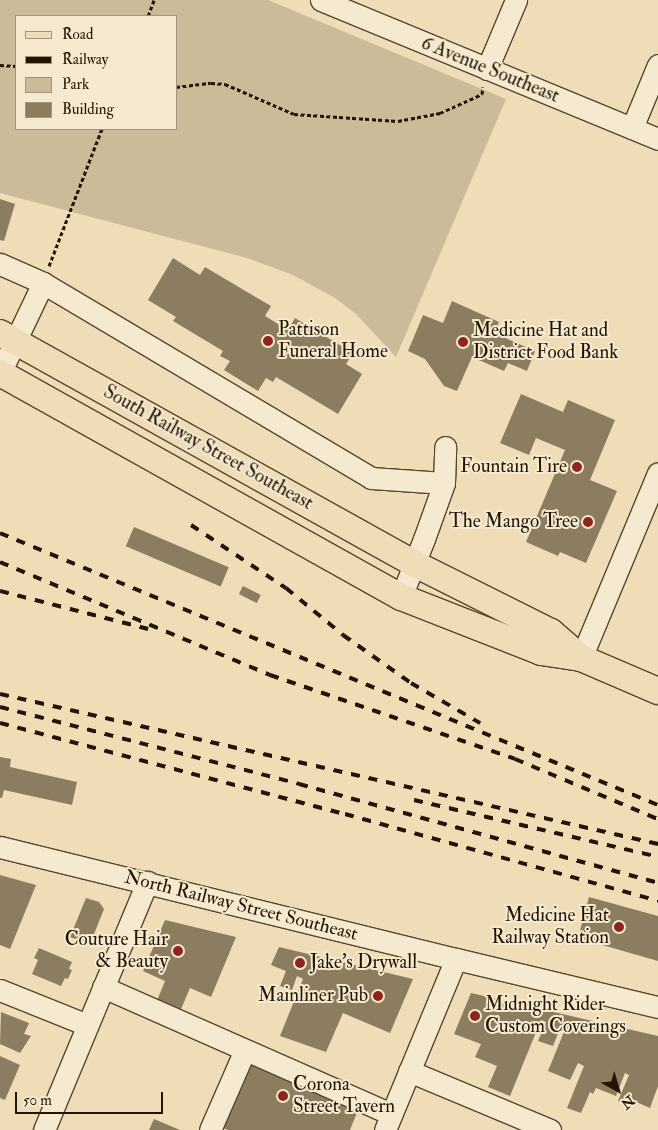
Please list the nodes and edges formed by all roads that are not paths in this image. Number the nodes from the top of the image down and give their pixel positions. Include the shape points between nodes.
1 (321, 0) edge
2 (516, 0) edge
3 (658, 65) edge
4 (487, 69) junction
5 (632, 128) junction
6 (658, 139) edge
7 (0, 264) edge
8 (43, 283) junction
9 (8, 337) edge
10 (0, 373) edge
11 (445, 447) dead end
12 (658, 473) edge
13 (444, 483) junction
14 (649, 519) edge
15 (415, 564) junction
16 (401, 596) junction
17 (581, 658) junction
18 (658, 691) edge
19 (0, 847) edge
20 (146, 882) junction
21 (456, 960) junction
22 (103, 987) junction
23 (0, 990) edge
24 (658, 1007) edge
25 (87, 1026) junction
26 (245, 1050) junction
27 (409, 1071) junction
28 (388, 1122) edge
29 (44, 1130) edge
30 (210, 1130) edge
31 (550, 1130) edge

1 - 4 street, 6 Avenue Southeast
2 - 4 street
3 - 5 street
4 - 5 street, 6 Avenue Southeast
5 - 6 street, 6 Avenue Southeast
7 - 8 street
8 - 9 street
8 - 13 street via 371,478
9 - 10 street
9 - 15 main road, South Railway Street Southeast
10 - 16 main road, South Railway Street Southeast
11 - 13 street
12 - 14 street
13 - 15 street
14 - 17 street
15 - 16 street
15 - 17 main road, South Railway Street Southeast via 551,632
16 - 17 main road, South Railway Street Southeast via 541,652
17 - 18 main road, South Railway Street Southeast
19 - 20 street, North Railway Street Southeast
20 - 21 street, North Railway Street Southeast
20 - 22 street
21 - 24 street, North Railway Street Southeast
21 - 27 street
22 - 25 street
22 - 26 street
23 - 25 street
25 - 29 street
26 - 28 street
26 - 30 street
27 - 28 street
27 - 31 street

